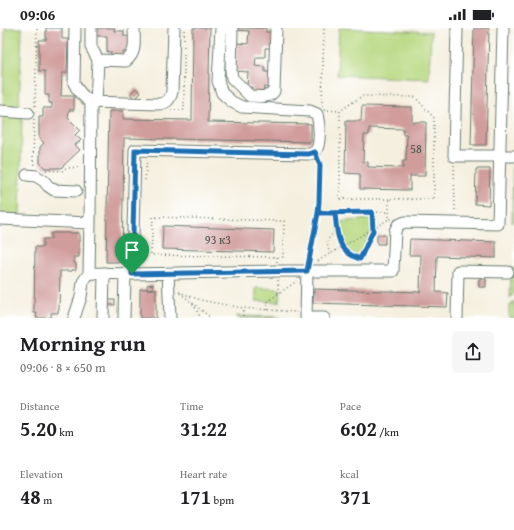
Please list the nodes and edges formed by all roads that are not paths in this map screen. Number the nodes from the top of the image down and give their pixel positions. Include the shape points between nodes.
1 (75, 28) edge
2 (91, 28) edge
3 (134, 28) edge
4 (174, 28) edge
5 (276, 28) edge
6 (457, 28) edge
7 (503, 28) edge
8 (220, 33) edge
9 (234, 34) edge
10 (98, 60) junction
11 (93, 102) junction
12 (0, 111) edge
13 (32, 112) road end
14 (499, 156) junction
15 (514, 156) edge
16 (27, 175) dead end
17 (76, 191) dead end
18 (0, 219) edge
19 (90, 223) junction
20 (307, 271) junction
21 (508, 272) dead end
22 (89, 273) junction
23 (104, 273) junction
24 (168, 273) junction
25 (128, 274) junction
26 (306, 316) edge
27 (74, 318) edge
28 (103, 318) edge
29 (124, 318) edge
30 (170, 318) edge
31 (324, 318) edge
32 (457, 318) edge

1 - 11 lane via 74,83 84,98
2 - 10 lane via 90,47
3 - 10 lane via 134,51 131,57 126,61
4 - 11 lane via 172,92 165,103
5 - 9 lane via 274,91 266,97 250,96 232,78
6 - 14 lane via 454,156
7 - 14 lane
8 - 9 lane
8 - 25 lane via 218,81 222,93 242,107 310,111 317,114 318,146 315,152 308,154 135,150
10 - 11 lane
11 - 19 lane
12 - 13 lane
14 - 15 lane
14 - 20 lane via 498,224 404,222 398,225 395,231 393,271
16 - 17 lane via 36,176 54,190
18 - 19 lane
19 - 22 lane
20 - 24 lane
20 - 26 lane
21 - 32 lane via 458,271
22 - 23 lane
22 - 27 lane via 83,282
23 - 25 lane
23 - 28 lane
24 - 25 lane
24 - 30 lane
25 - 29 lane
26 - 31 lane

